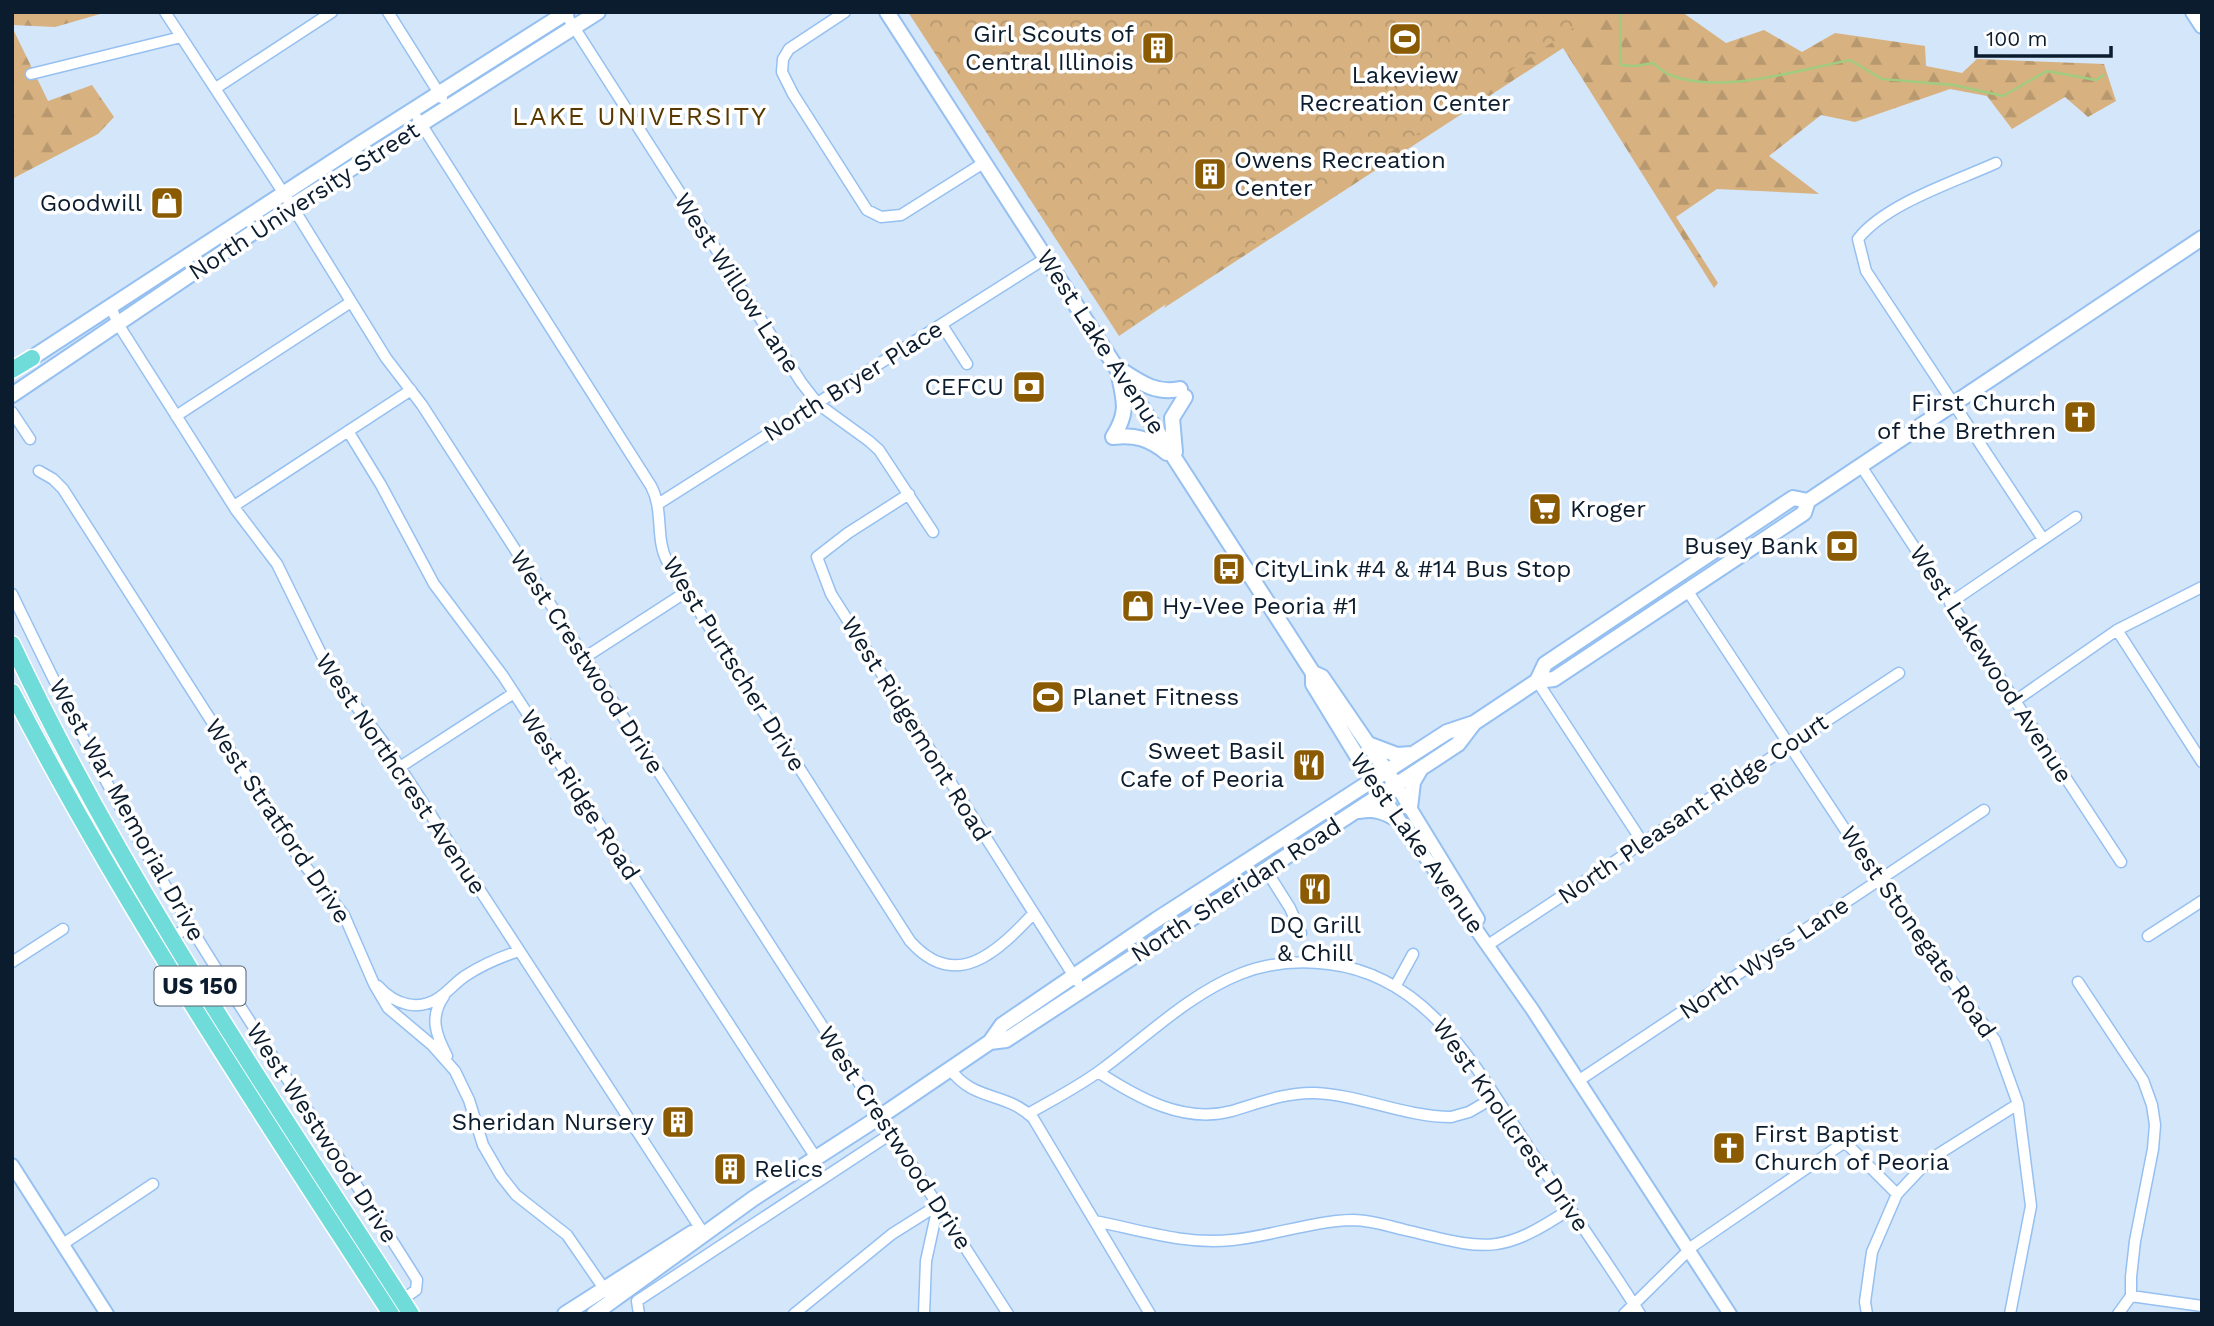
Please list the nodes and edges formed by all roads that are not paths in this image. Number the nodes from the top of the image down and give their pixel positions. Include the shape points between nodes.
1 (165, 12) edge
2 (332, 12) edge
3 (388, 12) edge
4 (598, 12) edge
5 (845, 12) edge
6 (887, 12) edge
7 (2193, 12) edge
8 (566, 13) edge
9 (2202, 26) edge
10 (575, 27) junction
11 (181, 37) junction
12 (31, 74) dead end
13 (216, 88) junction
14 (438, 93) junction
15 (448, 108) junction
16 (413, 110) junction
17 (422, 124) junction
18 (985, 162) junction
19 (1996, 163) dead end
20 (288, 200) junction
21 (2202, 238) edge
22 (1046, 258) junction
23 (351, 302) junction
24 (111, 307) junction
25 (118, 324) junction
26 (942, 325) junction
27 (32, 358) joint
28 (967, 364) dead end
29 (1117, 368) junction
30 (12, 370) edge
31 (411, 390) junction
32 (12, 395) edge
33 (818, 404) junction
34 (1952, 405) junction
35 (12, 412) edge
36 (176, 416) junction
37 (348, 431) junction
38 (30, 439) dead end
39 (1176, 460) junction
40 (1861, 466) junction
41 (39, 471) dead end
42 (909, 494) junction
43 (1808, 501) junction
44 (658, 504) junction
45 (234, 506) junction
46 (2076, 517) dead end
47 (933, 532) dead end
48 (2043, 539) junction
49 (1719, 569) junction
50 (1680, 575) junction
51 (2202, 587) edge
52 (1687, 590) junction
53 (687, 592) junction
54 (12, 594) edge
55 (1951, 603) junction
56 (1653, 612) junction
57 (2117, 630) junction
58 (12, 644) edge
59 (584, 658) junction
60 (1314, 673) junction
61 (1899, 673) dead end
62 (1537, 681) junction
63 (12, 692) edge
64 (514, 693) junction
65 (2015, 701) junction
66 (1474, 723) junction
67 (1368, 744) junction
68 (1790, 745) junction
69 (1414, 754) junction
70 (1357, 758) junction
71 (2202, 762) edge
72 (400, 767) junction
73 (1420, 769) junction
74 (1387, 772) junction
75 (1373, 781) junction
76 (1395, 785) junction
77 (1381, 794) junction
78 (1346, 798) junction
79 (1410, 808) junction
80 (1984, 810) dead end
81 (1355, 812) junction
82 (1398, 820) junction
83 (1290, 834) junction
84 (1643, 843) junction
85 (2121, 862) dead end
86 (1266, 870) junction
87 (1879, 881) junction
88 (1220, 901) junction
89 (2202, 901) edge
90 (1033, 914) junction
91 (1156, 920) junction
92 (190, 926) junction
93 (63, 929) dead end
94 (1301, 933) dead end
95 (2148, 936) dead end
96 (171, 939) junction
97 (1490, 944) junction
98 (156, 948) junction
99 (1306, 949) dead end
100 (519, 951) junction
101 (1413, 954) dead end
102 (12, 962) edge
103 (1308, 962) junction
104 (366, 968) junction
105 (1117, 968) junction
106 (1074, 976) junction
107 (2078, 982) dead end
108 (1396, 985) junction
109 (449, 990) junction
110 (1084, 990) junction
111 (990, 1042) junction
112 (950, 1069) junction
113 (1098, 1072) junction
114 (457, 1075) junction
115 (1578, 1081) junction
116 (1495, 1097) junction
117 (2018, 1104) junction
118 (1028, 1114) junction
119 (881, 1116) junction
120 (892, 1133) junction
121 (816, 1158) junction
122 (12, 1165) edge
123 (153, 1184) dead end
124 (1897, 1194) junction
125 (938, 1205) junction
126 (1570, 1209) junction
127 (1095, 1222) junction
128 (702, 1231) junction
129 (63, 1244) junction
130 (1688, 1250) junction
131 (621, 1276) junction
132 (604, 1288) junction
133 (634, 1295) junction
134 (2132, 1296) junction
135 (612, 1301) junction
136 (1633, 1304) junction
137 (2202, 1306) edge
138 (409, 1309) edge
139 (107, 1314) edge
140 (390, 1314) edge
141 (565, 1314) edge
142 (594, 1314) edge
143 (639, 1314) edge
144 (645, 1314) edge
145 (794, 1314) edge
146 (924, 1314) edge
147 (1008, 1314) edge
148 (1150, 1314) edge
149 (1624, 1314) edge
150 (1640, 1314) edge
151 (1730, 1314) edge
152 (1867, 1314) edge
153 (2010, 1314) edge
154 (2118, 1314) edge

1 - 11 street, West Crestwood Drive
2 - 13 street
3 - 14 street
4 - 10 main road, North University Street
5 - 18 street via 789,49 782,72 867,210 884,217 901,215
6 - 18 main road, West Lake Avenue
7 - 9 main road
8 - 10 street, West Willow Lane
8 - 14 main road, North University Street
10 - 15 main road, North University Street
10 - 33 street, West Willow Lane
11 - 12 street
11 - 13 street, West Crestwood Drive
13 - 20 street, West Crestwood Drive
14 - 15 street
14 - 16 main road, North University Street
15 - 17 main road, North University Street
16 - 17 street, West Purtscher Drive
16 - 20 main road, North University Street
17 - 20 main road, North University Street
17 - 44 street, West Purtscher Drive via 651,486
18 - 22 main road, West Lake Avenue
19 - 34 street via 1888,211 1858,239 1866,271
20 - 23 street, West Crestwood Drive
20 - 24 main road, North University Street
20 - 25 main road, North University Street
21 - 34 main road, North Sheridan Road
22 - 26 street, North Bryer Place
22 - 29 main road, West Lake Avenue
23 - 31 street, West Crestwood Drive
23 - 36 street
24 - 25 street, West Northcrest Avenue
24 - 27 main road, North University Street
25 - 32 main road, North University Street
25 - 36 street, West Northcrest Avenue
26 - 28 street
26 - 33 street, North Bryer Place
27 - 30 highway
29 - 39 main road, West Lake Avenue
29 - 39 main road via 1158,391 1182,393 1172,418
29 - 39 main road via 1124,410 1113,437 1143,438
31 - 37 street
31 - 59 street, West Crestwood Drive
33 - 42 street, West Willow Lane via 875,445
33 - 44 street, North Bryer Place
34 - 40 main road, North Sheridan Road
34 - 48 street
35 - 38 street
36 - 45 street, West Northcrest Avenue
37 - 45 street
37 - 64 street, West Ridge Road via 434,584
39 - 60 main road, West Lake Avenue
40 - 43 main road, North Sheridan Road
40 - 55 street, West Lakewood Avenue
41 - 104 street, West Stratford Drive via 58,483 71,501 299,858 341,910
42 - 47 street, West Willow Lane
42 - 90 street, West Ridgemont Road via 817,557 831,594
43 - 49 main road, North Sheridan Road via 1804,513
43 - 50 main road, North Sheridan Road via 1793,498
44 - 53 street, West Purtscher Drive via 662,550
45 - 72 street, West Northcrest Avenue via 276,564 329,670
46 - 48 street
48 - 55 street
49 - 50 main road
49 - 52 main road, North Sheridan Road
50 - 56 main road
50 - 62 main road, North Sheridan Road via 1545,664
51 - 57 street
52 - 56 main road, North Sheridan Road
52 - 68 street, West Stonegate Road
53 - 59 street
53 - 90 street, West Purtscher Drive via 915,946 943,963 969,964 997,950
54 - 92 street, West Westwood Drive via 113,794
55 - 65 street, West Lakewood Avenue
56 - 62 main road, North Sheridan Road via 1554,679
57 - 65 street
57 - 71 street
58 - 96 highway, West War Memorial Drive / US 150 via 89,797
59 - 119 street, West Crestwood Drive
60 - 67 main road, West Lake Avenue via 1322,677
60 - 70 main road, West Lake Avenue via 1313,684
61 - 68 street, North Pleasant Ridge Court
62 - 66 main road, North Sheridan Road
62 - 84 street
63 - 98 highway, West War Memorial Drive / US 150
64 - 72 street
64 - 121 street, West Ridge Road
65 - 85 street, West Lakewood Avenue
66 - 69 main road, North Sheridan Road via 1447,732
66 - 73 main road, North Sheridan Road via 1458,744
67 - 69 main road via 1397,755
67 - 74 main road, West Lake Avenue
68 - 84 street, North Pleasant Ridge Court
68 - 87 street, West Stonegate Road
69 - 74 main road, North Sheridan Road
70 - 75 main road, West Lake Avenue
70 - 78 main road
72 - 100 street, West Northcrest Avenue
73 - 76 main road, North Sheridan Road
73 - 79 main road via 1413,782
74 - 75 main road, North Sheridan Road
74 - 76 main road, West Lake Avenue
75 - 77 main road, West Lake Avenue
75 - 78 main road, North Sheridan Road
76 - 77 main road, North Sheridan Road
76 - 79 street, West Lake Avenue
77 - 81 main road, North Sheridan Road
77 - 82 street, West Lake Avenue
78 - 83 main road, North Sheridan Road
79 - 97 street, West Lake Avenue
80 - 87 street, North Wyss Lane
81 - 82 main road via 1370,809
81 - 86 main road, North Sheridan Road
82 - 97 street, West Lake Avenue
83 - 86 main road via 1283,848 1265,861
83 - 91 main road, North Sheridan Road
84 - 97 street, North Pleasant Ridge Court
86 - 88 main road, North Sheridan Road
86 - 94 street
87 - 115 street, North Wyss Lane
87 - 117 street, West Stonegate Road via 1995,1040
88 - 91 main road via 1197,907 1174,921
88 - 105 main road, North Sheridan Road
89 - 95 street
90 - 106 street, West Ridgemont Road
91 - 105 main road via 1154,933
91 - 106 main road, North Sheridan Road
92 - 96 street
92 - 138 street, West Westwood Drive via 417,1280
93 - 102 street
96 - 98 street
96 - 138 highway, West War Memorial Drive / US 150
97 - 115 street, West Lake Avenue
98 - 140 highway, West War Memorial Drive / US 150
99 - 103 street
100 - 109 street via 481,966
100 - 128 street, West Northcrest Avenue
101 - 108 street
103 - 108 street, West Knollcrest Drive via 1346,967
103 - 113 street, West Knollcrest Drive via 1265,966 1224,981
104 - 109 street via 382,990 402,1003 428,1004
104 - 114 street, West Stratford Drive via 388,1008 439,1052
105 - 110 main road, North Sheridan Road
106 - 110 street, West Ridgemont Road
106 - 111 main road, North Sheridan Road via 1002,1025
107 - 134 street via 2143,1080 2152,1105 2153,1149 2135,1241
108 - 116 street, West Knollcrest Drive via 1444,1026
109 - 114 street via 436,1010 435,1026
110 - 111 main road, North Sheridan Road via 1006,1040
111 - 112 main road, North Sheridan Road
112 - 118 street via 965,1086
112 - 119 main road, North Sheridan Road
113 - 116 street via 1160,1106 1202,1115 1315,1093 1451,1117
113 - 118 street, West Knollcrest Drive
114 - 132 street, West Stratford Drive via 483,1145 501,1176 516,1195 567,1235
115 - 130 street, West Lake Avenue
116 - 126 street, West Knollcrest Drive
117 - 124 street via 1929,1160
117 - 153 street, West Stonegate Road via 2031,1206
118 - 127 street
119 - 120 street, West Crestwood Drive
119 - 121 main road, North Sheridan Road
120 - 125 street, West Crestwood Drive
120 - 133 street
121 - 128 main road, North Sheridan Road
122 - 129 street
123 - 129 street
124 - 130 street via 1844,1142
124 - 152 street via 1872,1252
125 - 145 street via 892,1234
125 - 146 street via 926,1261
125 - 147 street, West Crestwood Drive
126 - 127 street via 1519,1239 1484,1246 1360,1220 1223,1241 1173,1238
126 - 136 street, West Knollcrest Drive
127 - 148 street
128 - 131 main road, North Sheridan Road
128 - 133 main road, North Sheridan Road
129 - 139 street
130 - 136 street
130 - 151 street, West Lake Avenue
131 - 132 main road, North Sheridan Road
131 - 133 street
132 - 135 street, West Stratford Drive
132 - 141 main road, North Sheridan Road
133 - 135 main road, North Sheridan Road
133 - 143 street
133 - 144 street
134 - 137 street
134 - 154 street
135 - 142 main road, North Sheridan Road
136 - 149 street
136 - 150 street, West Knollcrest Drive

